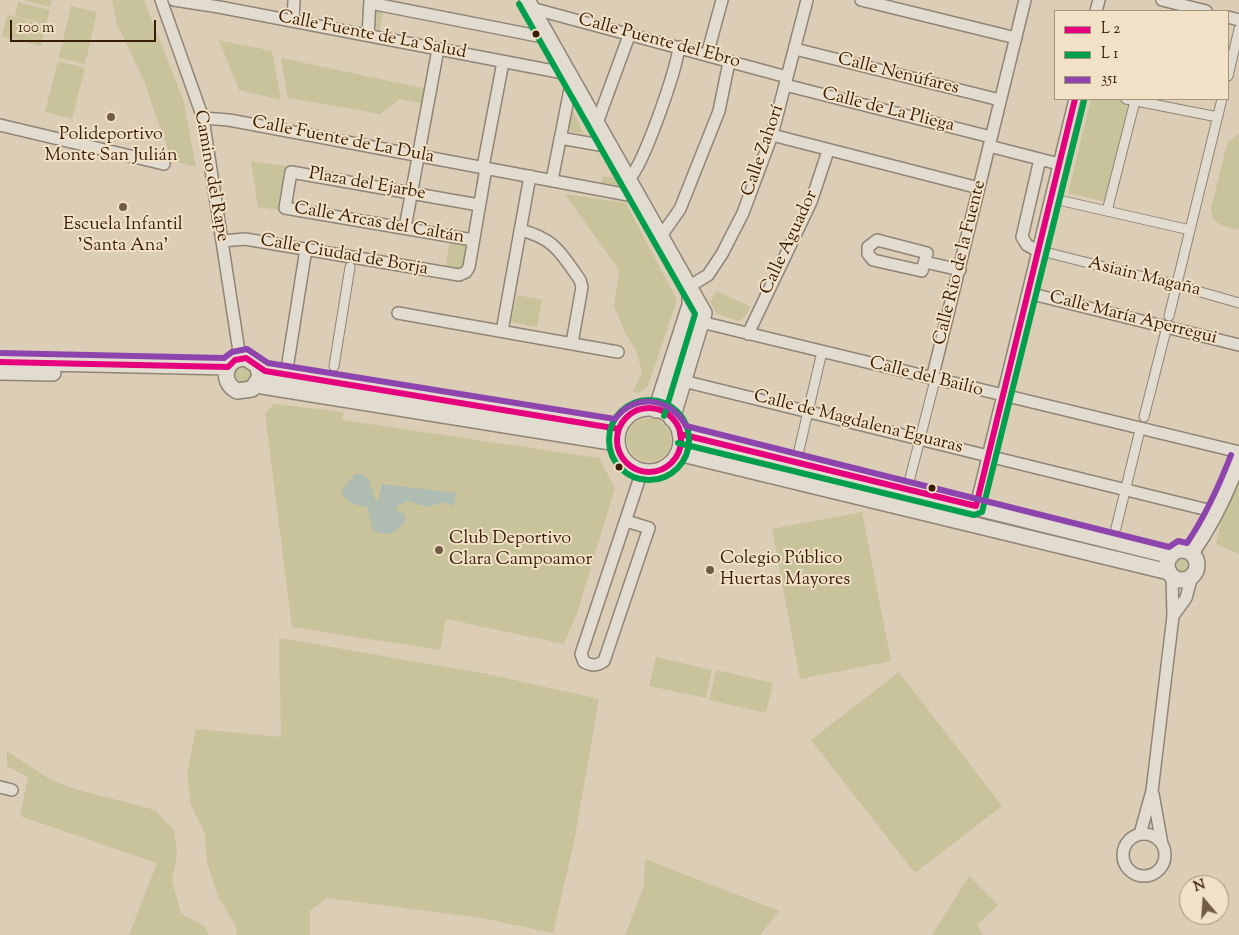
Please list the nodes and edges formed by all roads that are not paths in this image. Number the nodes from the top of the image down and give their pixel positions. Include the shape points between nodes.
1 (161, 0) edge
2 (174, 0) edge
3 (294, 0) edge
4 (722, 0) edge
5 (807, 0) edge
6 (861, 0) edge
7 (1025, 0) edge
8 (1162, 0) edge
9 (370, 2) edge
10 (220, 3) edge
11 (529, 4) edge
12 (1202, 10) edge
13 (293, 21) junction
14 (1239, 29) edge
15 (630, 33) junction
16 (368, 35) junction
17 (548, 38) junction
18 (1016, 38) junction
19 (680, 47) junction
20 (438, 49) junction
21 (795, 49) junction
22 (707, 55) junction
23 (504, 62) junction
24 (729, 62) junction
25 (1233, 62) edge
26 (570, 76) junction
27 (786, 81) junction
28 (1000, 100) junction
29 (1075, 100) edge
30 (1130, 100) edge
31 (1222, 100) edge
32 (1135, 101) junction
33 (1218, 117) junction
34 (203, 118) junction
35 (597, 123) junction
36 (0, 125) edge
37 (772, 135) junction
38 (560, 138) junction
39 (990, 141) junction
40 (611, 147) junction
41 (828, 151) junction
42 (418, 155) junction
43 (1040, 159) junction
44 (164, 164) dead end
45 (1059, 164) junction
46 (484, 167) junction
47 (530, 176) junction
48 (629, 179) junction
49 (552, 180) junction
50 (979, 188) junction
51 (411, 193) junction
52 (639, 197) junction
53 (1063, 201) dead end
54 (479, 205) junction
55 (285, 208) joint
56 (1107, 211) junction
57 (405, 228) junction
58 (520, 230) junction
59 (1190, 230) junction
60 (662, 236) junction
61 (473, 240) junction
62 (222, 241) junction
63 (306, 249) junction
64 (1044, 252) junction
65 (925, 262) junction
66 (350, 268) dead end
67 (960, 270) junction
68 (466, 272) joint
69 (1176, 285) junction
70 (690, 286) junction
71 (1028, 293) junction
72 (1239, 303) edge
73 (398, 313) dead end
74 (1169, 316) dead end
75 (701, 322) junction
76 (502, 331) junction
77 (748, 334) junction
78 (1164, 334) dead end
79 (572, 343) junction
80 (1239, 345) edge
81 (618, 352) dead end
82 (822, 356) dead end
83 (240, 358) junction
84 (0, 362) edge
85 (334, 366) dead end
86 (258, 368) junction
87 (0, 372) edge
88 (227, 373) junction
89 (286, 375) junction
90 (683, 381) junction
91 (933, 382) junction
92 (256, 385) junction
93 (1002, 396) junction
94 (656, 410) junction
95 (808, 411) junction
96 (1144, 417) dead end
97 (672, 419) junction
98 (680, 434) junction
99 (1140, 434) dead end
100 (618, 436) junction
101 (920, 439) junction
102 (799, 450) dead end
103 (1239, 452) edge
104 (678, 453) junction
105 (988, 455) junction
106 (1239, 458) edge
107 (642, 471) junction
108 (910, 478) dead end
109 (1126, 489) junction
110 (976, 506) junction
111 (1208, 510) dead end
112 (626, 521) junction
113 (1116, 528) dead end
114 (1191, 553) junction
115 (1171, 556) junction
116 (1171, 574) junction
117 (1192, 576) junction
118 (1173, 616) junction
119 (0, 787) edge
120 (12, 790) dead end
121 (1152, 791) junction
122 (1140, 834) junction
123 (1162, 844) junction

1 - 34 street, Camino del Rape
2 - 10 street, Calle Fuente de La Salud
3 - 13 street
4 - 22 street
5 - 21 street, Calle Zahorí
6 - 18 street
7 - 18 street, Calle Río de la Fuente
8 - 12 street
9 - 16 street
9 - 17 street
10 - 13 street, Calle Fuente de La Salud
11 - 15 street, Calle Puente del Ebro
11 - 17 street
13 - 16 street, Calle Fuente de La Salud
14 - 25 street
15 - 19 street, Calle Puente del Ebro
15 - 35 street
16 - 20 street, Calle Fuente de La Salud
17 - 26 street
18 - 28 street, Calle Río de la Fuente
19 - 22 street, Calle Puente del Ebro
19 - 48 street via 651,136 635,173
20 - 23 street, Calle Fuente de La Salud
20 - 42 street
21 - 27 street, Calle Zahorí
21 - 28 street, Calle Nenúfares
22 - 24 street, Calle Puente del Ebro
23 - 26 street, Calle Fuente de La Salud
23 - 46 street
24 - 27 street, Calle Puente del Ebro
24 - 60 street via 719,111 680,209
26 - 35 street
26 - 38 street
27 - 37 street, Calle Zahorí
27 - 39 street, Calle de La Pliega
28 - 39 street, Calle Río de la Fuente
29 - 45 street
30 - 32 street
31 - 33 street
32 - 33 street
32 - 56 street
33 - 59 street
34 - 42 street, Calle Fuente de La Dula
34 - 62 street, Camino del Rape
35 - 40 street
36 - 44 street
37 - 41 street
37 - 70 street, Calle Zahorí via 743,214 722,254 708,275
38 - 40 street
38 - 49 street
39 - 43 street
39 - 50 street, Calle Río de la Fuente
40 - 48 street
41 - 50 street
41 - 77 street, Calle Aguador via 811,202
42 - 46 street, Calle Fuente de La Dula
42 - 51 street
43 - 45 street
43 - 64 street via 1022,237 1027,245
45 - 64 street
46 - 47 street, Calle Fuente de La Dula
46 - 54 street, Calle Arcas del Caltán
47 - 49 street, Calle Fuente de La Dula
47 - 58 street
48 - 52 street
49 - 52 street, Calle Fuente de La Dula
50 - 67 street, Calle Río de la Fuente
51 - 54 street, Plaza del Ejarbe
51 - 55 street, Plaza del Ejarbe via 291,172
51 - 57 street
52 - 60 street
53 - 56 street
54 - 61 street, Calle Arcas del Caltán
55 - 57 street, Calle Arcas del Caltán
56 - 59 street
57 - 61 street, Calle Arcas del Caltán
58 - 76 street
58 - 79 street via 548,240 580,280 582,287
59 - 69 street
60 - 70 street
61 - 68 street, Calle Arcas del Caltán
62 - 63 street, Calle Ciudad de Borja via 244,239
62 - 83 street, Camino del Rape
63 - 68 street, Calle Ciudad de Borja via 458,275
63 - 89 street
64 - 69 street, Asiain Magaña
64 - 71 street
65 - 65 street via 927,253 877,240 868,247 868,254 873,260 922,271
65 - 67 street
66 - 85 street
67 - 91 street, Calle Río de la Fuente
69 - 72 street, Asiain Magaña
69 - 74 street
70 - 75 street via 704,312
70 - 94 street via 690,305
71 - 80 street, Calle María Aperregui
71 - 93 street
73 - 76 street
75 - 77 street, Calle del Bailío
75 - 90 street
76 - 79 street
77 - 91 street, Calle del Bailío
78 - 96 street
79 - 81 street
82 - 95 street
83 - 86 street via 251,360
83 - 88 street via 231,363
84 - 88 street
86 - 89 street
86 - 92 street via 260,377
87 - 88 street
88 - 92 street via 232,388 237,391 248,391
89 - 100 street
90 - 95 street, Calle de Magdalena Eguaras
90 - 97 street
91 - 93 street, Calle del Bailío
91 - 101 street
92 - 100 street
93 - 103 street, Calle del Bailío
93 - 105 street
94 - 97 street
94 - 100 street via 630,414
95 - 101 street, Calle de Magdalena Eguaras
95 - 102 street
97 - 98 street
98 - 104 street
98 - 110 street
99 - 109 street
100 - 107 street via 625,462
101 - 105 street, Calle de Magdalena Eguaras
101 - 108 street
104 - 107 street via 663,468 653,472
104 - 116 street
105 - 109 street, Calle de Magdalena Eguaras
105 - 110 street
106 - 114 street via 1210,527
107 - 112 street
109 - 111 street, Calle de Magdalena Eguaras
109 - 113 street
110 - 115 street
112 - 112 street via 581,654 584,662 590,665 604,661 649,528
114 - 115 street via 1180,550
114 - 117 street via 1197,564
115 - 116 street via 1168,561
116 - 117 street via 1182,580
116 - 118 street
117 - 118 street via 1186,598
118 - 121 street
119 - 120 street
121 - 122 street
121 - 123 street
122 - 123 street via 1148,834
122 - 123 street via 1126,843 1122,851 1122,860 1132,873 1148,877 1161,868 1165,860

